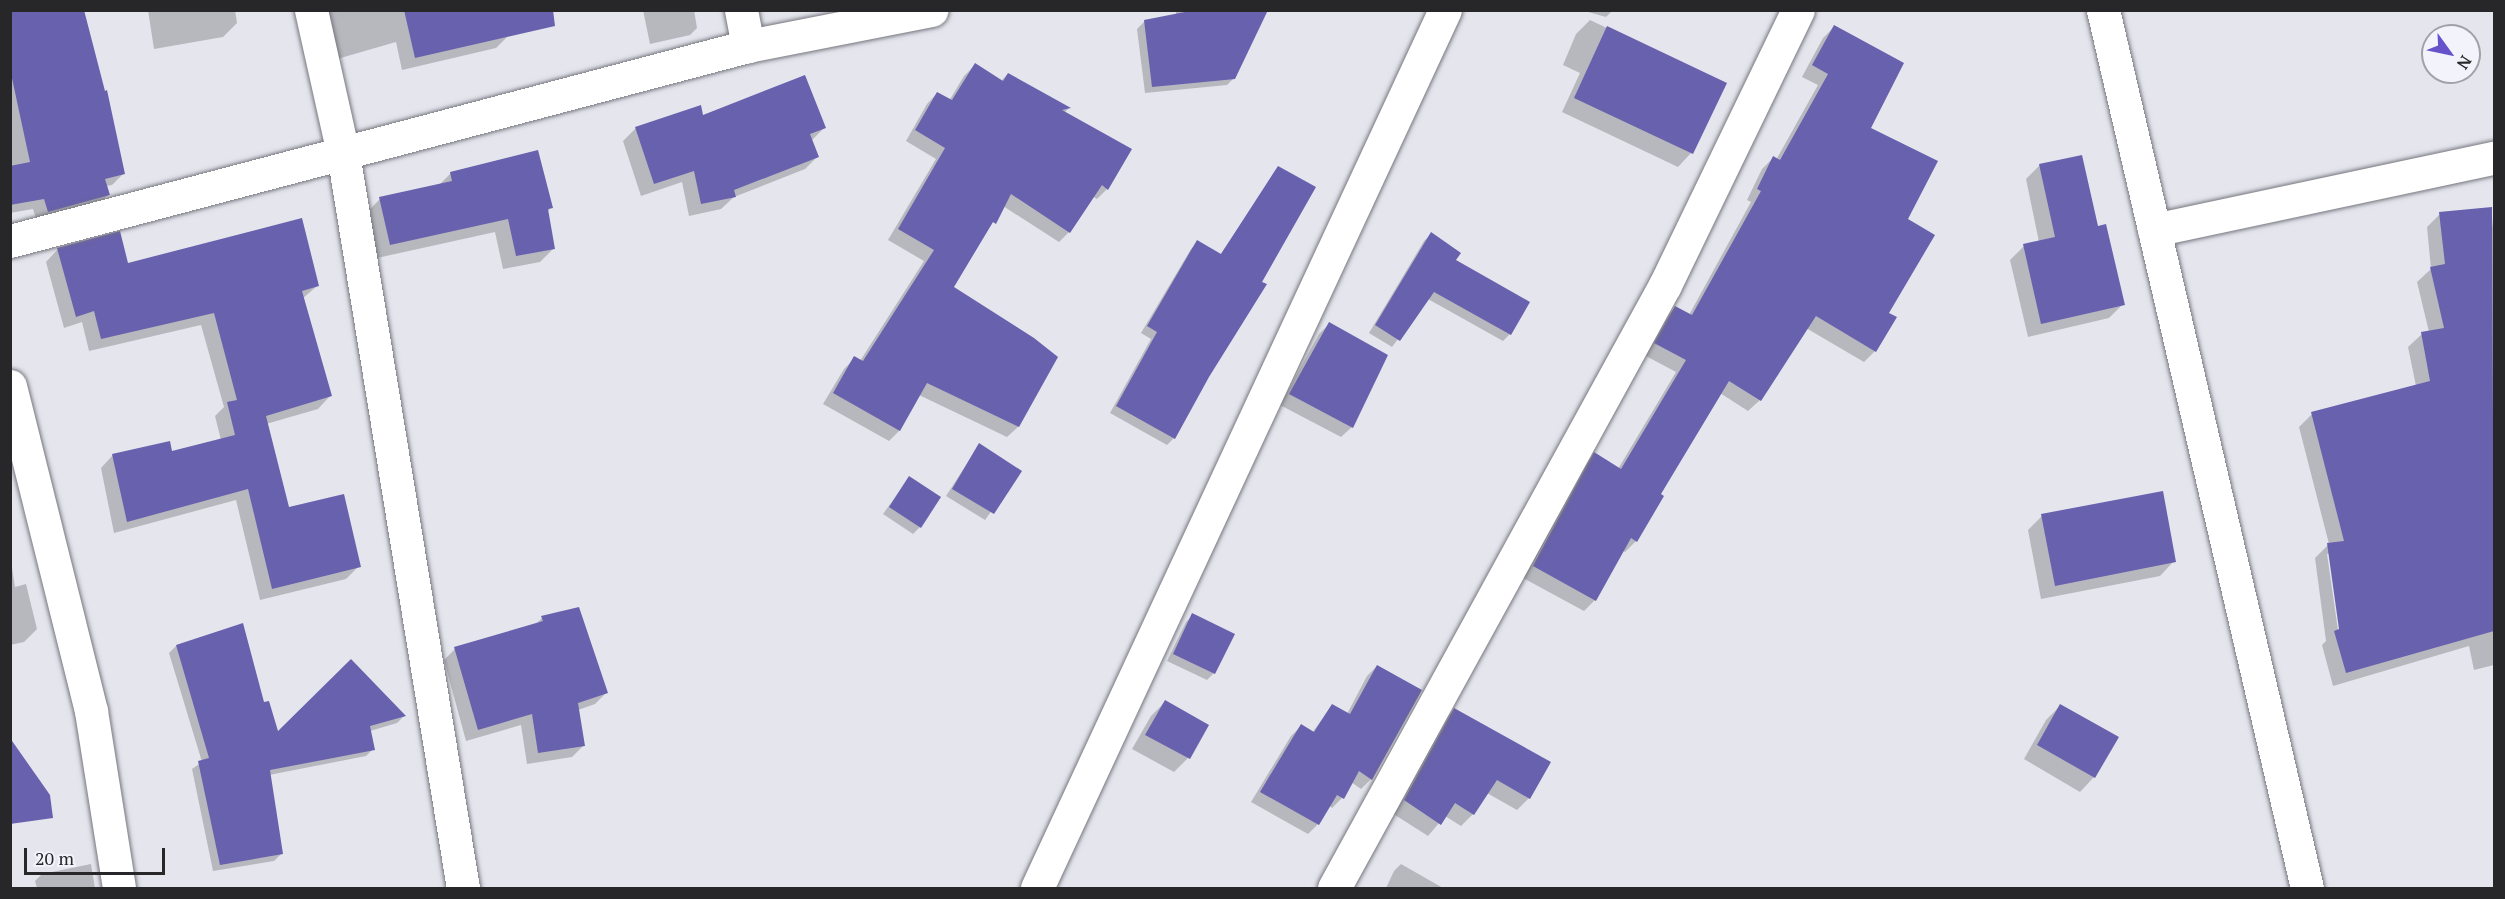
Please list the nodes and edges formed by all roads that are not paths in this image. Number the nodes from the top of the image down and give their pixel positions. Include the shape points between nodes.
1 (311, 10) edge
2 (741, 10) edge
3 (930, 10) edge
4 (1445, 10) edge
5 (1798, 10) edge
6 (2103, 10) edge
7 (748, 46) junction
8 (343, 153) junction
9 (2494, 158) edge
10 (2154, 230) junction
11 (10, 241) edge
12 (10, 386) edge
13 (119, 888) edge
14 (463, 888) edge
15 (1037, 888) edge
16 (1334, 888) edge
17 (2307, 888) edge

1 - 8 street
2 - 7 street
3 - 7 street
4 - 15 street
5 - 16 street via 1665,285
6 - 10 street
7 - 8 street
8 - 11 street
8 - 14 street
9 - 10 street
10 - 17 street
12 - 13 street via 91,711

